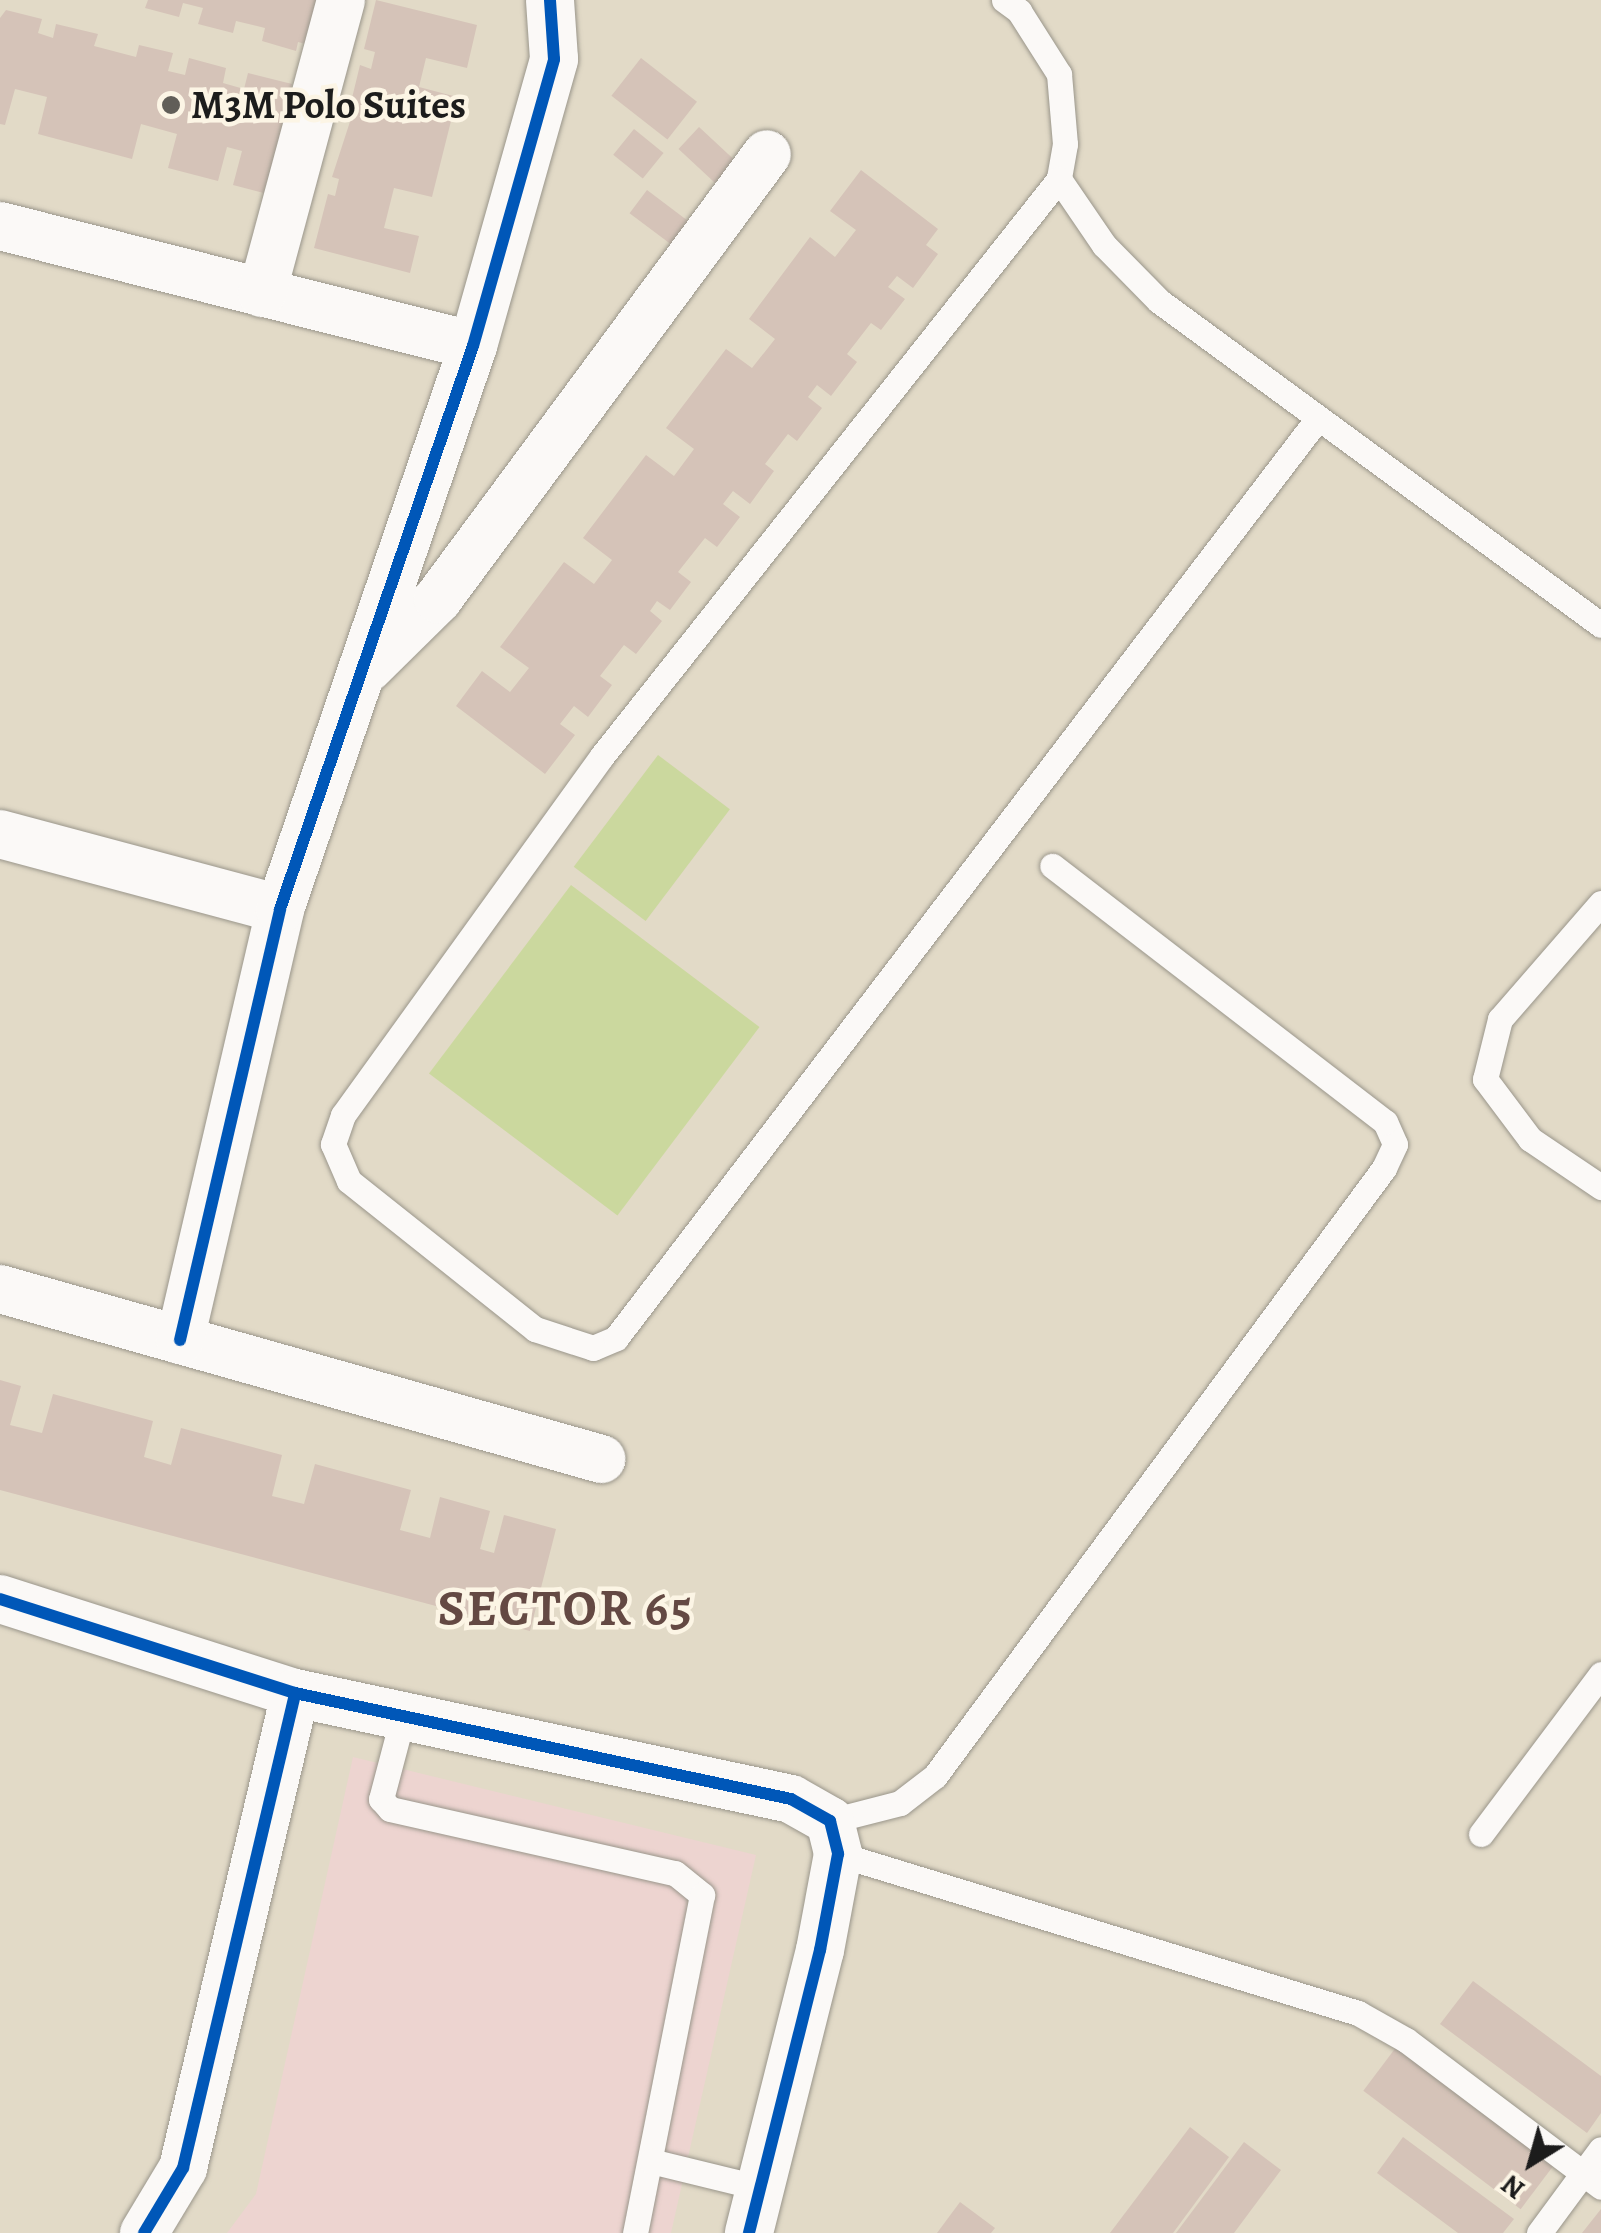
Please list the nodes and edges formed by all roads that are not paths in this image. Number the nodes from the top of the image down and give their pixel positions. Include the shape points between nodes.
1 (342, 0) edge
2 (550, 0) edge
3 (1004, 0) edge
4 (767, 154) dead end
5 (1059, 179) junction
6 (0, 226) edge
7 (262, 293) junction
8 (474, 346) junction
9 (1318, 418) junction
10 (1601, 624) edge
11 (362, 673) junction
12 (0, 834) edge
13 (1052, 866) dead end
14 (1601, 903) edge
15 (280, 908) junction
16 (1601, 1187) edge
17 (0, 1289) edge
18 (180, 1340) junction
19 (601, 1459) dead end
20 (0, 1598) edge
21 (1601, 1674) edge
22 (295, 1693) junction
23 (403, 1716) junction
24 (1481, 1834) dead end
25 (834, 1838) junction
26 (1601, 2149) edge
27 (651, 2161) junction
28 (1592, 2181) edge
29 (761, 2188) junction
30 (144, 2233) edge
31 (635, 2233) edge
32 (749, 2233) edge
33 (1539, 2233) edge

1 - 7 street
2 - 8 street via 554,60
3 - 5 lane via 1059,74 1065,144
4 - 11 street via 438,599
5 - 9 lane via 1104,245 1159,301
5 - 9 lane via 602,756 343,1116 333,1144 349,1180 535,1328 593,1348 616,1338
6 - 7 street
7 - 8 street
8 - 11 street
9 - 10 lane
11 - 15 street
12 - 15 street
13 - 25 lane via 1385,1122 1395,1144 1384,1168 935,1776 900,1804
14 - 16 lane via 1500,1019 1485,1079 1530,1139
15 - 18 street
17 - 18 street
18 - 19 street
20 - 22 street
21 - 24 lane
22 - 23 street
22 - 30 street via 183,2168
23 - 25 street via 791,1798
23 - 27 lane via 381,1799 390,1809 674,1873 702,1895
25 - 28 lane via 1358,2013 1406,2040
25 - 29 street
26 - 28 lane
27 - 29 lane
27 - 31 lane
28 - 33 lane
29 - 32 street

